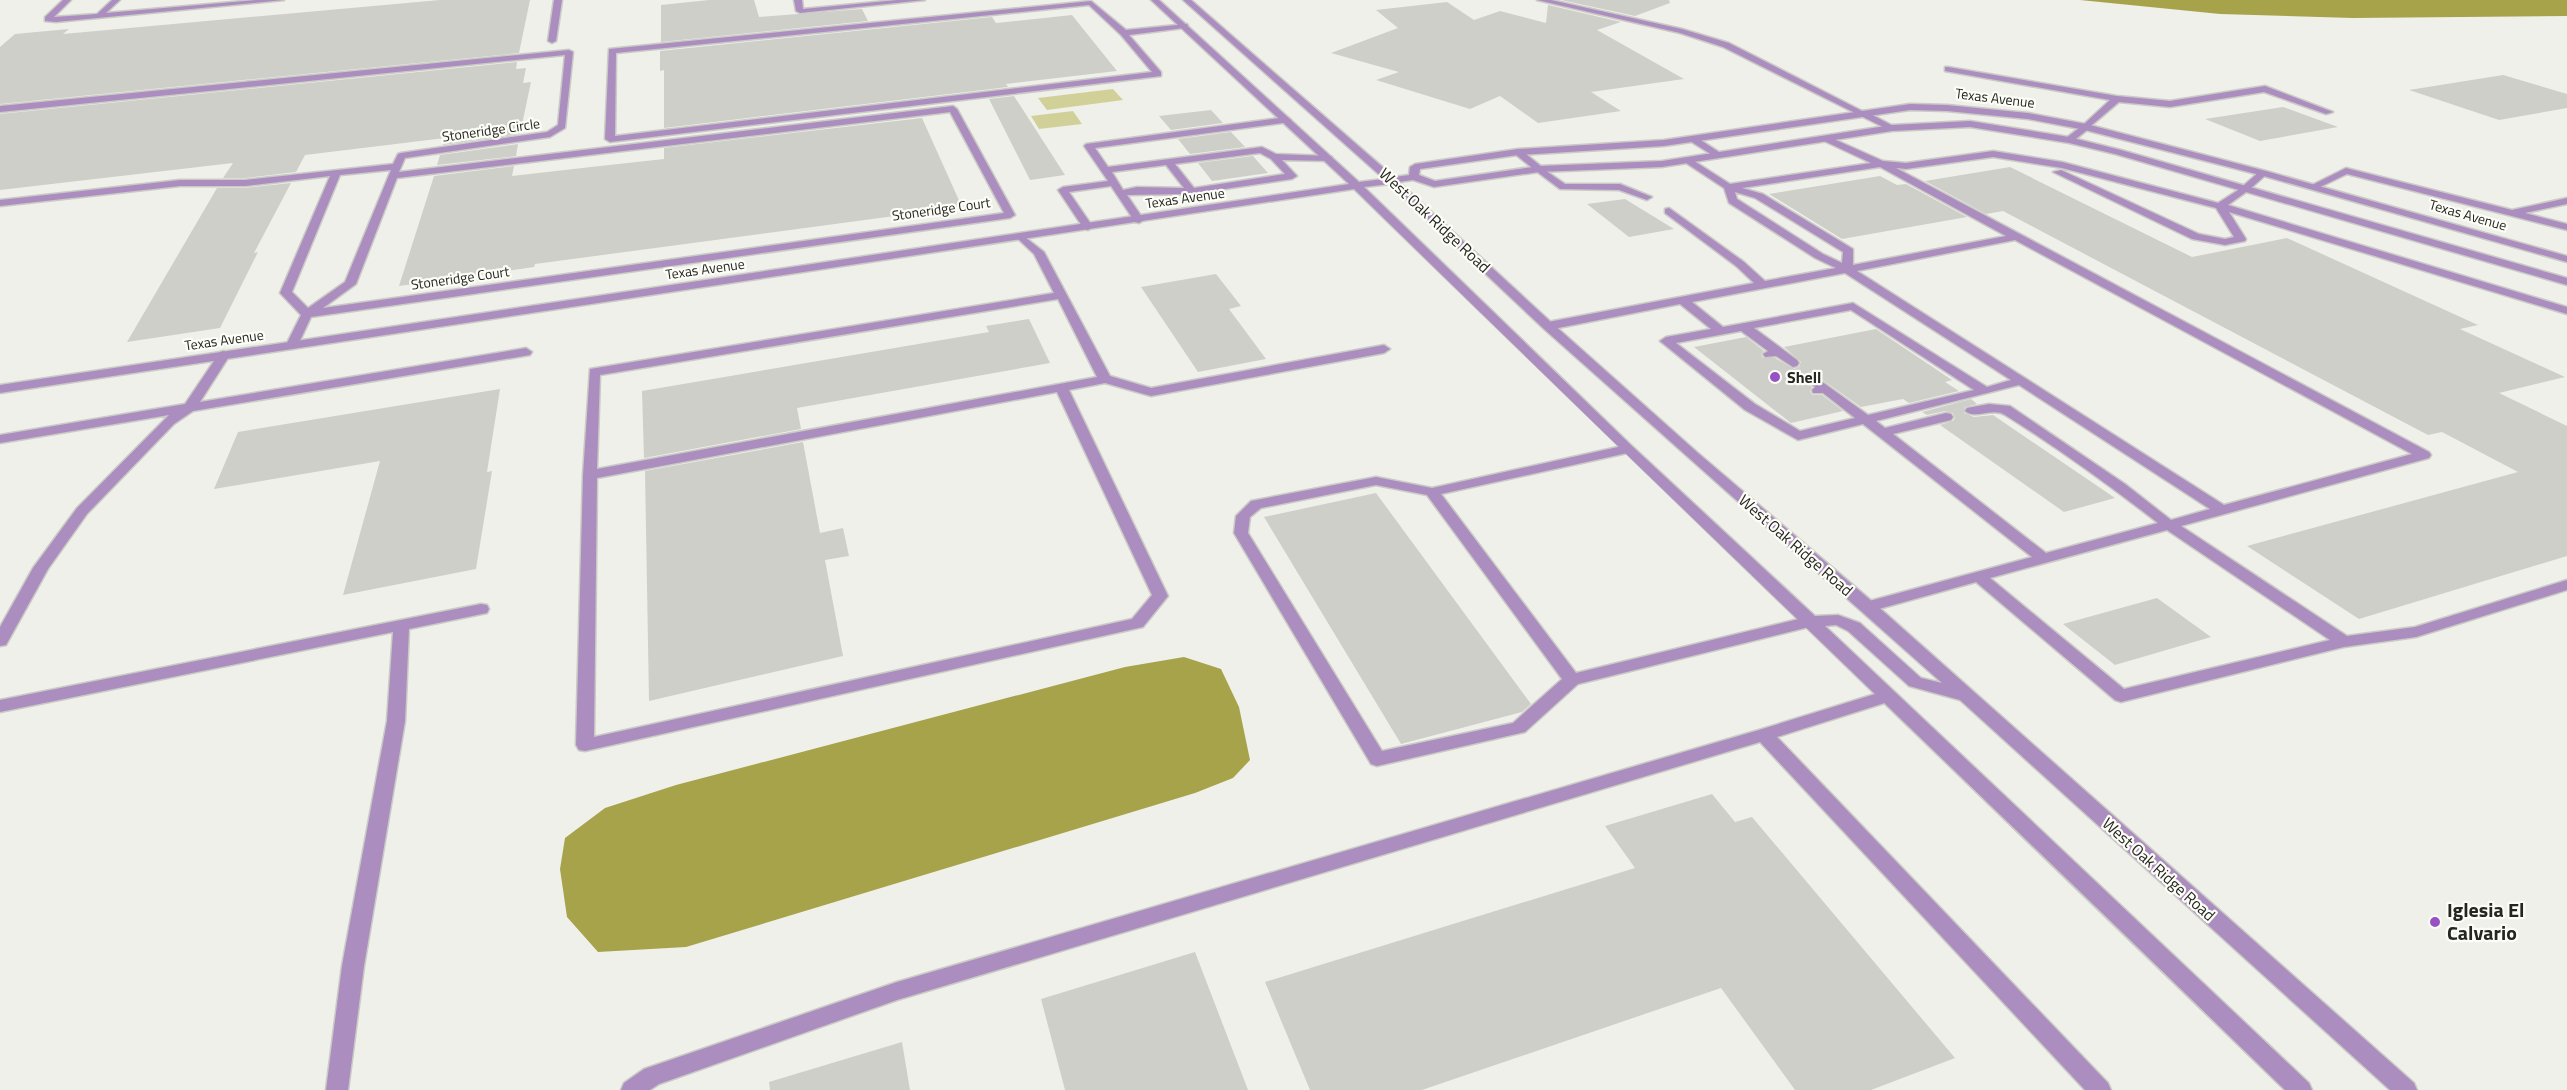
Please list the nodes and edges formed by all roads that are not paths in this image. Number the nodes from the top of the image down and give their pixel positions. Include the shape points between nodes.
1 (67, 0) edge
2 (116, 0) edge
3 (280, 0) edge
4 (558, 0) edge
5 (798, 0) edge
6 (921, 0) edge
7 (1155, 0) edge
8 (1187, 0) edge
9 (1541, 0) edge
10 (99, 16) junction
11 (1184, 26) junction
12 (1197, 26) dead end
13 (1124, 33) junction
14 (552, 41) dead end
15 (1238, 59) dead end
16 (1259, 64) junction
17 (1948, 69) dead end
18 (2117, 99) junction
19 (0, 109) edge
20 (2329, 112) dead end
21 (1862, 113) junction
22 (1287, 120) junction
23 (2086, 127) junction
24 (1892, 128) junction
25 (1693, 139) junction
26 (1827, 139) junction
27 (2069, 140) junction
28 (1314, 144) junction
29 (1518, 152) junction
30 (1720, 156) junction
31 (1274, 157) junction
32 (1329, 159) junction
33 (1688, 161) junction
34 (2035, 161) junction
35 (1169, 162) junction
36 (1881, 164) junction
37 (1539, 169) junction
38 (1106, 170) junction
39 (395, 171) junction
40 (336, 173) junction
41 (2263, 173) junction
42 (1414, 177) junction
43 (1392, 181) junction
44 (1114, 183) junction
45 (1356, 187) junction
46 (1728, 187) junction
47 (2313, 187) junction
48 (2246, 188) junction
49 (1191, 191) junction
50 (1121, 193) junction
51 (1647, 197) dead end
52 (2567, 201) edge
53 (0, 203) edge
54 (2220, 206) junction
55 (1669, 211) dead end
56 (2513, 213) junction
57 (1139, 220) junction
58 (1088, 227) junction
59 (2567, 227) edge
60 (1021, 237) junction
61 (2016, 237) junction
62 (2567, 259) edge
63 (1847, 269) junction
64 (2567, 282) edge
65 (1762, 285) junction
66 (1061, 295) junction
67 (1683, 301) junction
68 (2567, 311) edge
69 (307, 314) junction
70 (1548, 326) junction
71 (1744, 327) junction
72 (1721, 331) junction
73 (292, 345) junction
74 (1384, 350) dead end
75 (526, 352) dead end
76 (224, 355) junction
77 (1793, 363) dead end
78 (1717, 365) dead end
79 (1701, 368) junction
80 (1810, 377) dead end
81 (1105, 379) junction
82 (2021, 381) junction
83 (1740, 384) dead end
84 (1061, 387) junction
85 (1724, 387) junction
86 (0, 388) edge
87 (1984, 391) junction
88 (1765, 403) dead end
89 (1749, 406) junction
90 (190, 407) junction
91 (1972, 411) dead end
92 (1946, 417) dead end
93 (1866, 418) junction
94 (1881, 433) junction
95 (0, 439) edge
96 (1627, 449) junction
97 (590, 475) junction
98 (1432, 492) junction
99 (2221, 510) junction
100 (2169, 525) junction
101 (2044, 560) junction
102 (1979, 578) junction
103 (2567, 585) edge
104 (1868, 607) junction
105 (481, 609) dead end
106 (1811, 621) junction
107 (401, 625) junction
108 (0, 641) edge
109 (2344, 642) junction
110 (1572, 680) junction
111 (1964, 695) junction
112 (1888, 696) junction
113 (0, 706) edge
114 (1764, 735) junction
115 (337, 1090) edge
116 (632, 1090) edge
117 (2100, 1090) edge
118 (2301, 1090) edge
119 (2406, 1090) edge

1 - 10 street via 48,19
2 - 10 street
3 - 10 street
4 - 14 street
5 - 6 street via 801,11
7 - 11 street, West Oak Ridge Road
8 - 16 street, West Oak Ridge Road
9 - 21 street via 1682,31 1726,45
11 - 12 street
11 - 13 street
11 - 22 street, West Oak Ridge Road
13 - 13 street via 1158,74 610,139 612,51 1091,3
15 - 16 street
16 - 43 street, West Oak Ridge Road
17 - 18 street
18 - 20 street via 2170,104 2265,89
18 - 23 street
19 - 39 street, Stoneridge Circle via 569,52 562,126 550,134 401,156
21 - 23 street, Texas Avenue via 1910,107 1947,108 2006,113
21 - 24 street
21 - 25 street, Texas Avenue
22 - 28 street, West Oak Ridge Road
22 - 38 street via 1089,146
23 - 27 street
23 - 41 street, Texas Avenue
24 - 26 street, Texas Avenue
24 - 27 street, Texas Avenue via 1970,124
25 - 29 street, Texas Avenue
25 - 30 street
26 - 30 street, Texas Avenue
26 - 36 street
27 - 48 street, Texas Avenue
28 - 31 street
28 - 32 street, West Oak Ridge Road
29 - 37 street
29 - 42 street, Texas Avenue via 1415,167
30 - 33 street, Texas Avenue
31 - 32 street
31 - 35 street via 1262,150
31 - 49 street via 1292,176
32 - 45 street, West Oak Ridge Road
33 - 37 street, Texas Avenue
33 - 46 street
34 - 36 street via 1993,154 1906,166
34 - 54 street
34 - 54 street via 2196,237 2224,242 2241,238
35 - 38 street
35 - 49 street
36 - 46 street
36 - 61 street
37 - 42 street, Texas Avenue via 1434,184
37 - 51 street via 1563,187 1620,187
38 - 44 street
39 - 40 street, Stoneridge Circle
39 - 69 street via 350,284
39 - 69 street, Stoneridge Court via 953,109 1010,215
40 - 53 street, Stoneridge Circle via 245,183 180,183
40 - 69 street via 286,293
41 - 47 street, Texas Avenue
41 - 48 street
42 - 43 street, Texas Avenue
43 - 45 street, Texas Avenue
43 - 70 street, West Oak Ridge Road
44 - 50 street
44 - 58 street via 1063,190
45 - 57 street, Texas Avenue
45 - 96 street, West Oak Ridge Road
46 - 63 street via 1734,201 1819,256
46 - 63 street via 1759,196 1849,251
47 - 56 street via 2346,171
47 - 62 street, Texas Avenue
48 - 54 street
48 - 64 street, Texas Avenue
49 - 50 street
50 - 57 street
52 - 56 street
54 - 68 street
55 - 65 street
56 - 59 street
57 - 58 street, Texas Avenue
58 - 60 street, Texas Avenue
60 - 66 street via 1039,252
60 - 73 street, Texas Avenue
61 - 63 street
61 - 99 street via 2424,455
63 - 65 street
63 - 82 street
65 - 67 street
66 - 81 street
66 - 97 street via 594,372
67 - 70 street
67 - 72 street
69 - 73 street
70 - 104 street, West Oak Ridge Road
71 - 72 street
71 - 77 street via 1773,353
71 - 87 street via 1853,306
72 - 79 street via 1666,341
73 - 76 street, Texas Avenue
74 - 81 street via 1151,392
75 - 90 street
76 - 86 street, Texas Avenue
76 - 90 street
78 - 79 street
79 - 85 street
80 - 93 street
81 - 84 street
82 - 87 street
82 - 99 street
83 - 85 street
84 - 97 street
84 - 97 street via 1160,596 1137,623 585,745
85 - 89 street
87 - 93 street
88 - 89 street
89 - 93 street via 1798,436
90 - 95 street
90 - 108 street via 169,421 82,511 42,568
91 - 100 street via 2004,409
92 - 94 street
93 - 94 street
94 - 101 street
96 - 98 street
96 - 106 street, West Oak Ridge Road
98 - 110 street
98 - 110 street via 1376,481 1256,504 1243,516 1241,533 1377,759 1519,728
99 - 100 street
100 - 101 street
100 - 109 street
101 - 102 street
102 - 104 street
102 - 109 street via 2121,696
103 - 109 street via 2416,632
104 - 111 street, West Oak Ridge Road
105 - 107 street
106 - 110 street
106 - 111 street via 1838,620 1854,627 1916,682
106 - 112 street, West Oak Ridge Road
107 - 113 street
107 - 115 street via 396,721 353,966
111 - 119 street, West Oak Ridge Road
112 - 114 street
112 - 118 street, West Oak Ridge Road
114 - 116 street via 897,991 652,1076
114 - 117 street

